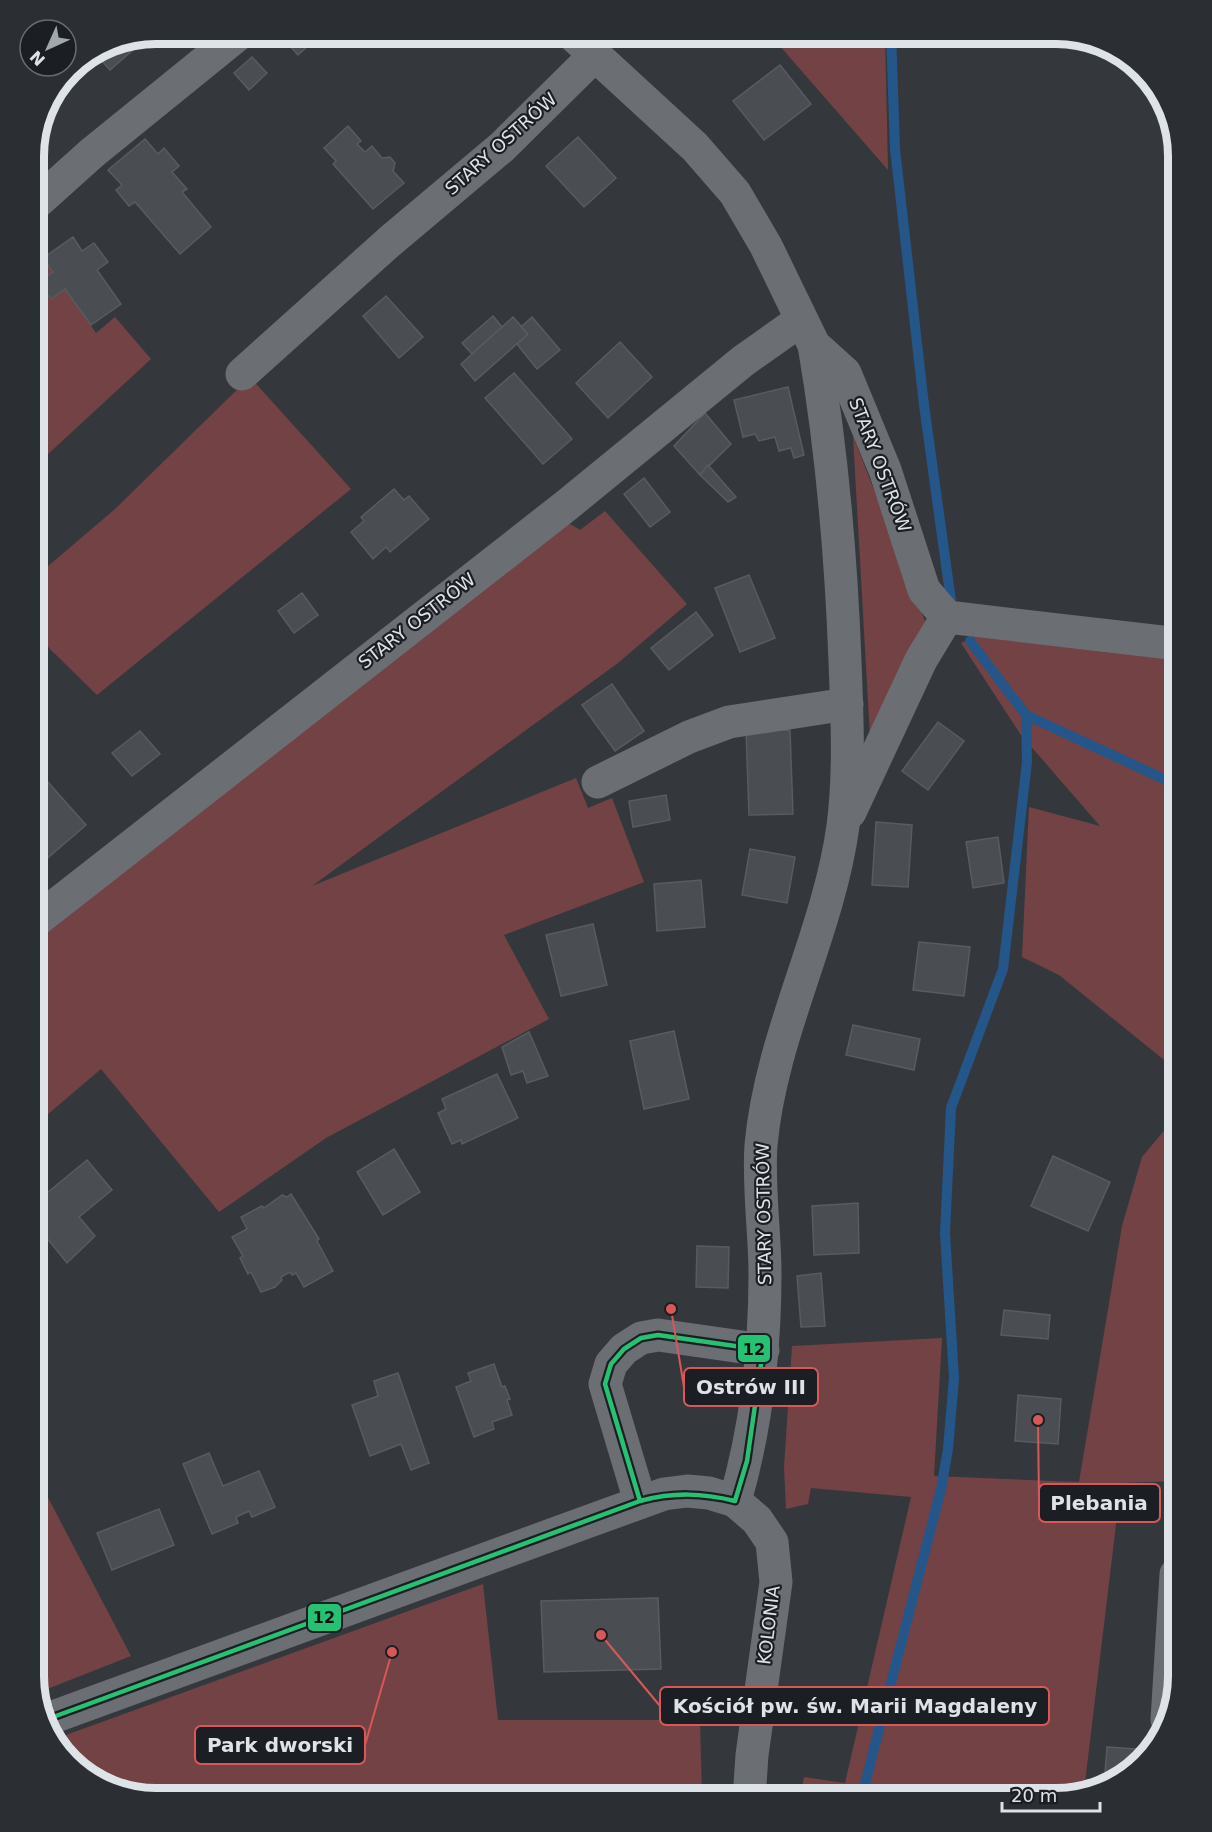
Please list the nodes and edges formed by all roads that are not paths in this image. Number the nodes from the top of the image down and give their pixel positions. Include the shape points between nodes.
1 (226, 44) edge
2 (584, 44) edge
3 (596, 54) junction
4 (44, 196) edge
5 (808, 332) junction
6 (242, 374) dead end
7 (947, 617) junction
8 (1168, 643) edge
9 (847, 704) junction
10 (598, 782) dead end
11 (843, 826) junction
12 (44, 914) edge
13 (763, 1350) junction
14 (640, 1501) junction
15 (735, 1501) junction
16 (52, 1718) edge
17 (750, 1788) edge

1 - 4 street
2 - 3 street, STARY OSTRÓW
3 - 5 street, STARY OSTRÓW via 695,147 735,193
3 - 6 street, STARY OSTRÓW via 502,147
5 - 7 street, STARY OSTRÓW via 845,373 885,470 924,590
5 - 9 street, STARY OSTRÓW via 836,495
5 - 12 street, STARY OSTRÓW via 743,361 567,505
7 - 8 street
7 - 11 street, STARY OSTRÓW via 921,660
9 - 10 street via 729,722 689,737
9 - 11 street, STARY OSTRÓW
11 - 13 street, STARY OSTRÓW via 827,900 777,1056 761,1146
13 - 14 street via 658,1335 640,1338 611,1364 605,1384
13 - 15 street, STARY OSTRÓW via 747,1461
14 - 15 street via 687,1491
14 - 16 street
15 - 17 street, KOLONIA via 757,1520 772,1542 776,1582

